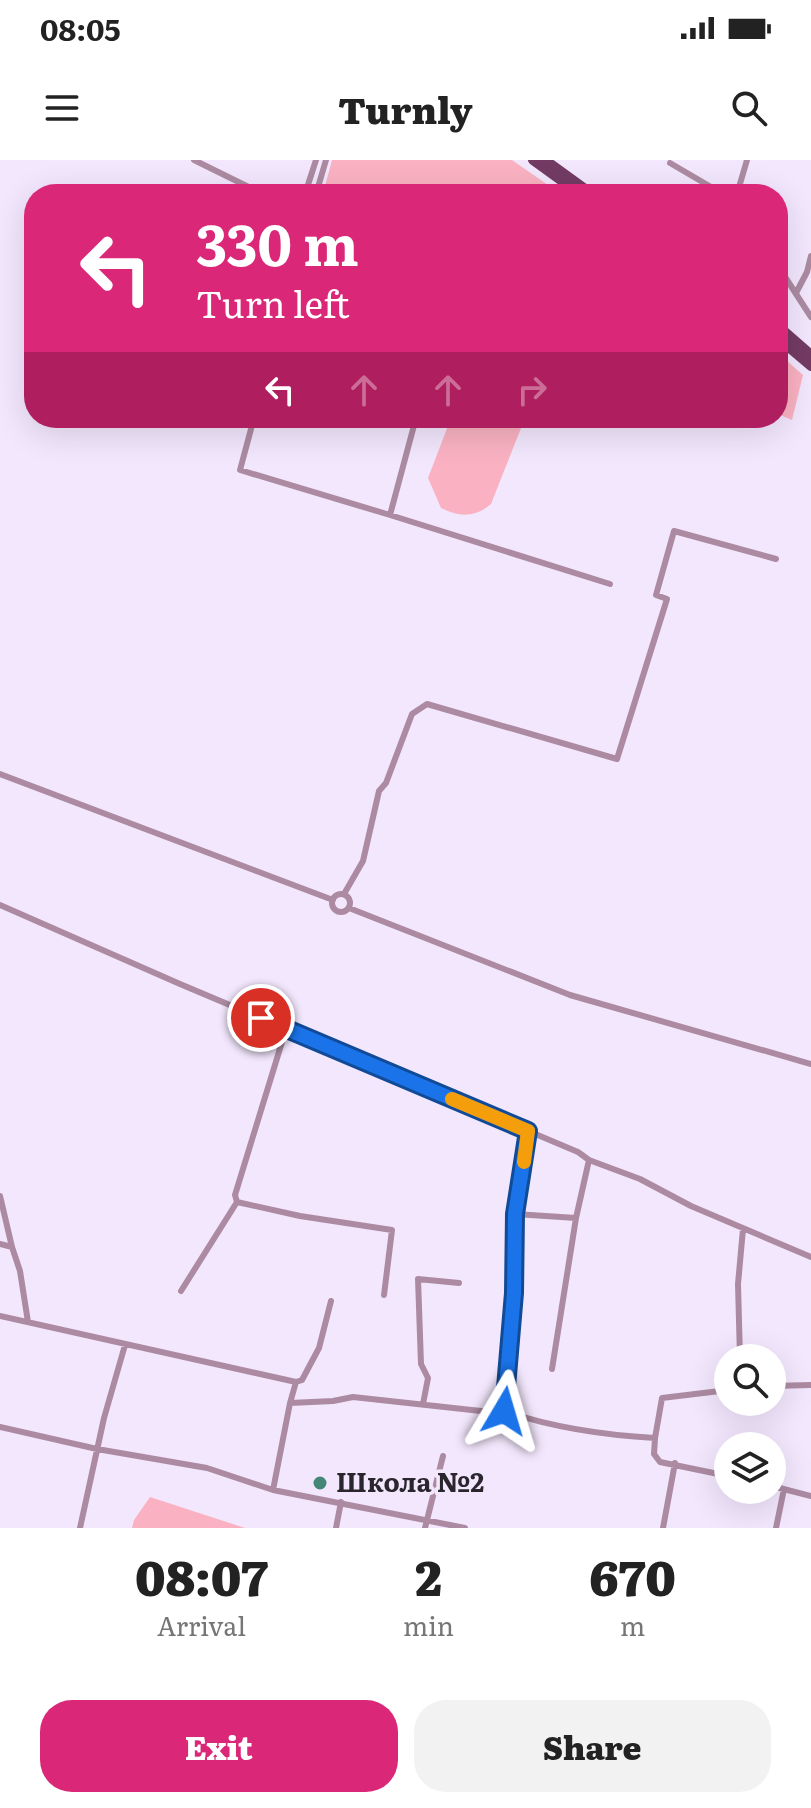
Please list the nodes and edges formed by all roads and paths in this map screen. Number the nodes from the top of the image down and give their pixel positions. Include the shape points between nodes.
1 (194, 160) edge
2 (316, 160) edge
3 (326, 160) edge
4 (533, 160) edge
5 (545, 160) edge
6 (747, 160) edge
7 (670, 163) dead end
8 (243, 184) edge
9 (308, 184) edge
10 (319, 184) edge
11 (566, 184) edge
12 (578, 184) edge
13 (706, 184) edge
14 (740, 184) edge
15 (811, 256) edge
16 (788, 281) edge
17 (796, 293) junction
18 (807, 304) edge
19 (811, 317) edge
20 (788, 335) edge
21 (788, 346) edge
22 (811, 355) edge
23 (811, 366) edge
24 (251, 428) edge
25 (413, 428) edge
26 (390, 515) junction
27 (776, 559) dead end
28 (610, 584) dead end
29 (0, 774) edge
30 (344, 894) junction
31 (333, 900) junction
32 (0, 905) edge
33 (349, 908) junction
34 (286, 1029) junction
35 (811, 1064) edge
36 (528, 1131) junction
37 (589, 1160) junction
38 (0, 1196) edge
39 (237, 1202) junction
40 (515, 1214) junction
41 (576, 1218) junction
42 (743, 1229) junction
43 (0, 1244) edge
44 (12, 1247) junction
45 (811, 1257) edge
46 (459, 1283) dead end
47 (181, 1291) dead end
48 (384, 1295) dead end
49 (331, 1301) dead end
50 (0, 1316) edge
51 (28, 1322) junction
52 (740, 1344) edge
53 (125, 1345) junction
54 (552, 1369) dead end
55 (296, 1382) junction
56 (811, 1385) edge
57 (786, 1386) edge
58 (714, 1392) edge
59 (290, 1403) junction
60 (423, 1404) junction
61 (504, 1411) junction
62 (0, 1427) edge
63 (655, 1438) junction
64 (97, 1449) junction
65 (443, 1456) dead end
66 (675, 1463) junction
67 (714, 1473) edge
68 (273, 1490) junction
69 (786, 1490) edge
70 (811, 1496) edge
71 (341, 1502) junction
72 (781, 1504) edge
73 (427, 1520) junction
74 (80, 1528) edge
75 (336, 1528) edge
76 (425, 1528) edge
77 (465, 1528) edge
78 (663, 1528) edge
79 (776, 1528) edge

1 - 8 street
2 - 9 street
3 - 10 street
4 - 11 main road
5 - 12 main road
6 - 14 street
7 - 13 street
15 - 17 street
16 - 17 street
17 - 18 street
18 - 19 street
20 - 22 main road
21 - 23 main road
24 - 26 street via 240,470
25 - 26 street
26 - 28 street
27 - 30 street via 674,531 656,595 667,599 617,759 427,704 412,714 379,791 363,861
29 - 31 street
30 - 31 street
30 - 33 street
31 - 33 street via 336,910
32 - 34 street
33 - 35 street via 570,995
34 - 36 street
34 - 39 street
36 - 37 street
36 - 40 street
37 - 41 street
37 - 42 street
38 - 44 street
39 - 47 street
39 - 48 street via 392,1230
40 - 41 street
40 - 61 street
41 - 54 street
42 - 45 street
42 - 52 street
43 - 44 street
44 - 51 street
46 - 60 street via 418,1279 421,1364 428,1378
49 - 55 street via 319,1348
50 - 51 street
51 - 53 street
53 - 55 street
53 - 64 street
55 - 59 street
56 - 57 street
58 - 63 street via 662,1398
59 - 60 street via 353,1397
59 - 68 street
60 - 61 street
61 - 63 street via 596,1434
62 - 64 street
63 - 66 street via 654,1454 660,1462
64 - 68 street via 207,1468
64 - 74 street
65 - 73 street
66 - 67 street
66 - 78 street
68 - 71 street
69 - 70 street
71 - 73 street
71 - 75 street
72 - 79 street
73 - 76 street
73 - 77 street

